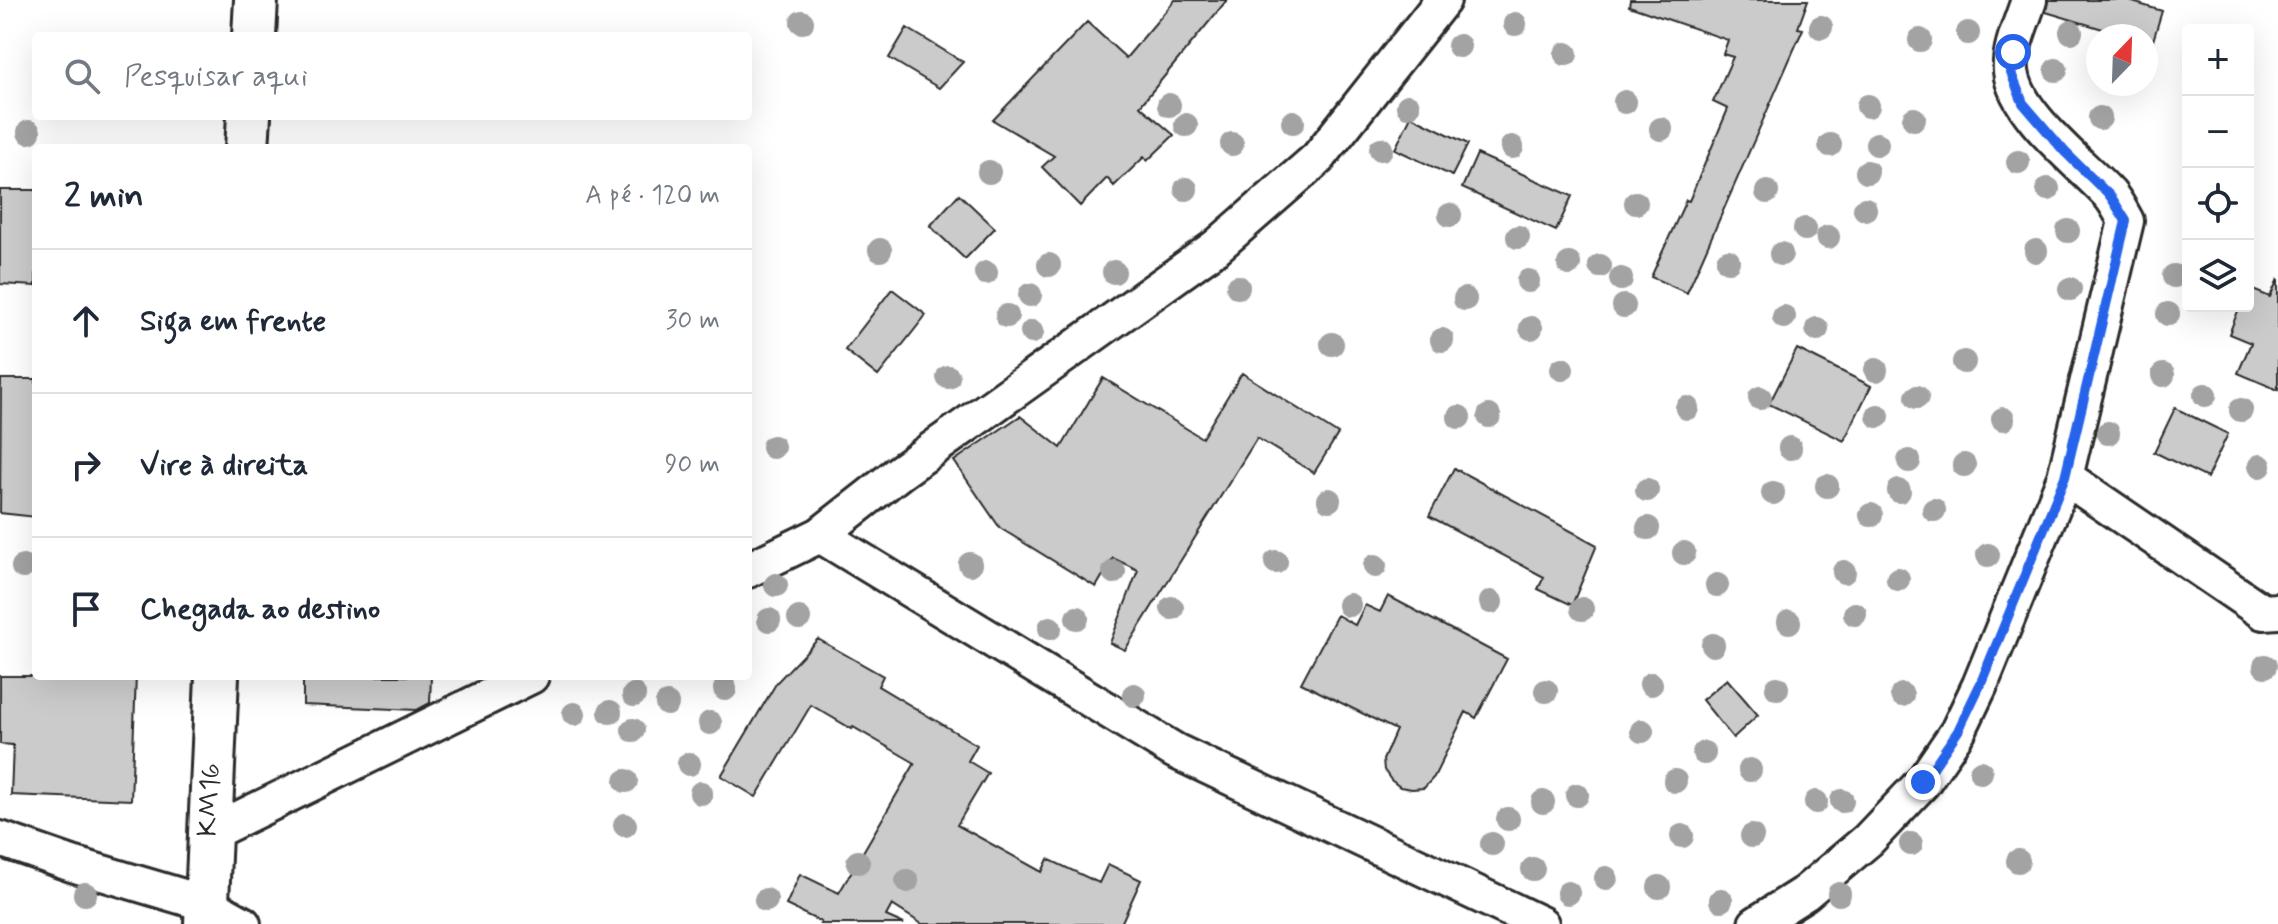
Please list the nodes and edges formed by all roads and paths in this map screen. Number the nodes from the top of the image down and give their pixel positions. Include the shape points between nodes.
1 (256, 0) edge
2 (1443, 0) edge
3 (2029, 0) edge
4 (254, 32) edge
5 (249, 120) edge
6 (247, 144) edge
7 (2065, 477) junction
8 (820, 535) junction
9 (752, 568) edge
10 (2278, 611) edge
11 (217, 680) edge
12 (523, 680) edge
13 (208, 834) junction
14 (0, 839) edge
15 (206, 914) edge
16 (243, 924) edge
17 (1541, 924) edge
18 (1756, 924) edge

1 - 4 street
2 - 8 street via 1318,158 1216,247
3 - 7 street via 2011,73 2023,103 2111,197 2126,221
5 - 6 street
7 - 10 street via 2263,612
7 - 18 street via 1980,685 1958,731 1923,782 1868,840 1805,893
8 - 9 street
8 - 17 street via 1175,751
11 - 13 street, KM16
12 - 13 street
13 - 15 street, KM16
14 - 15 street
15 - 16 street

